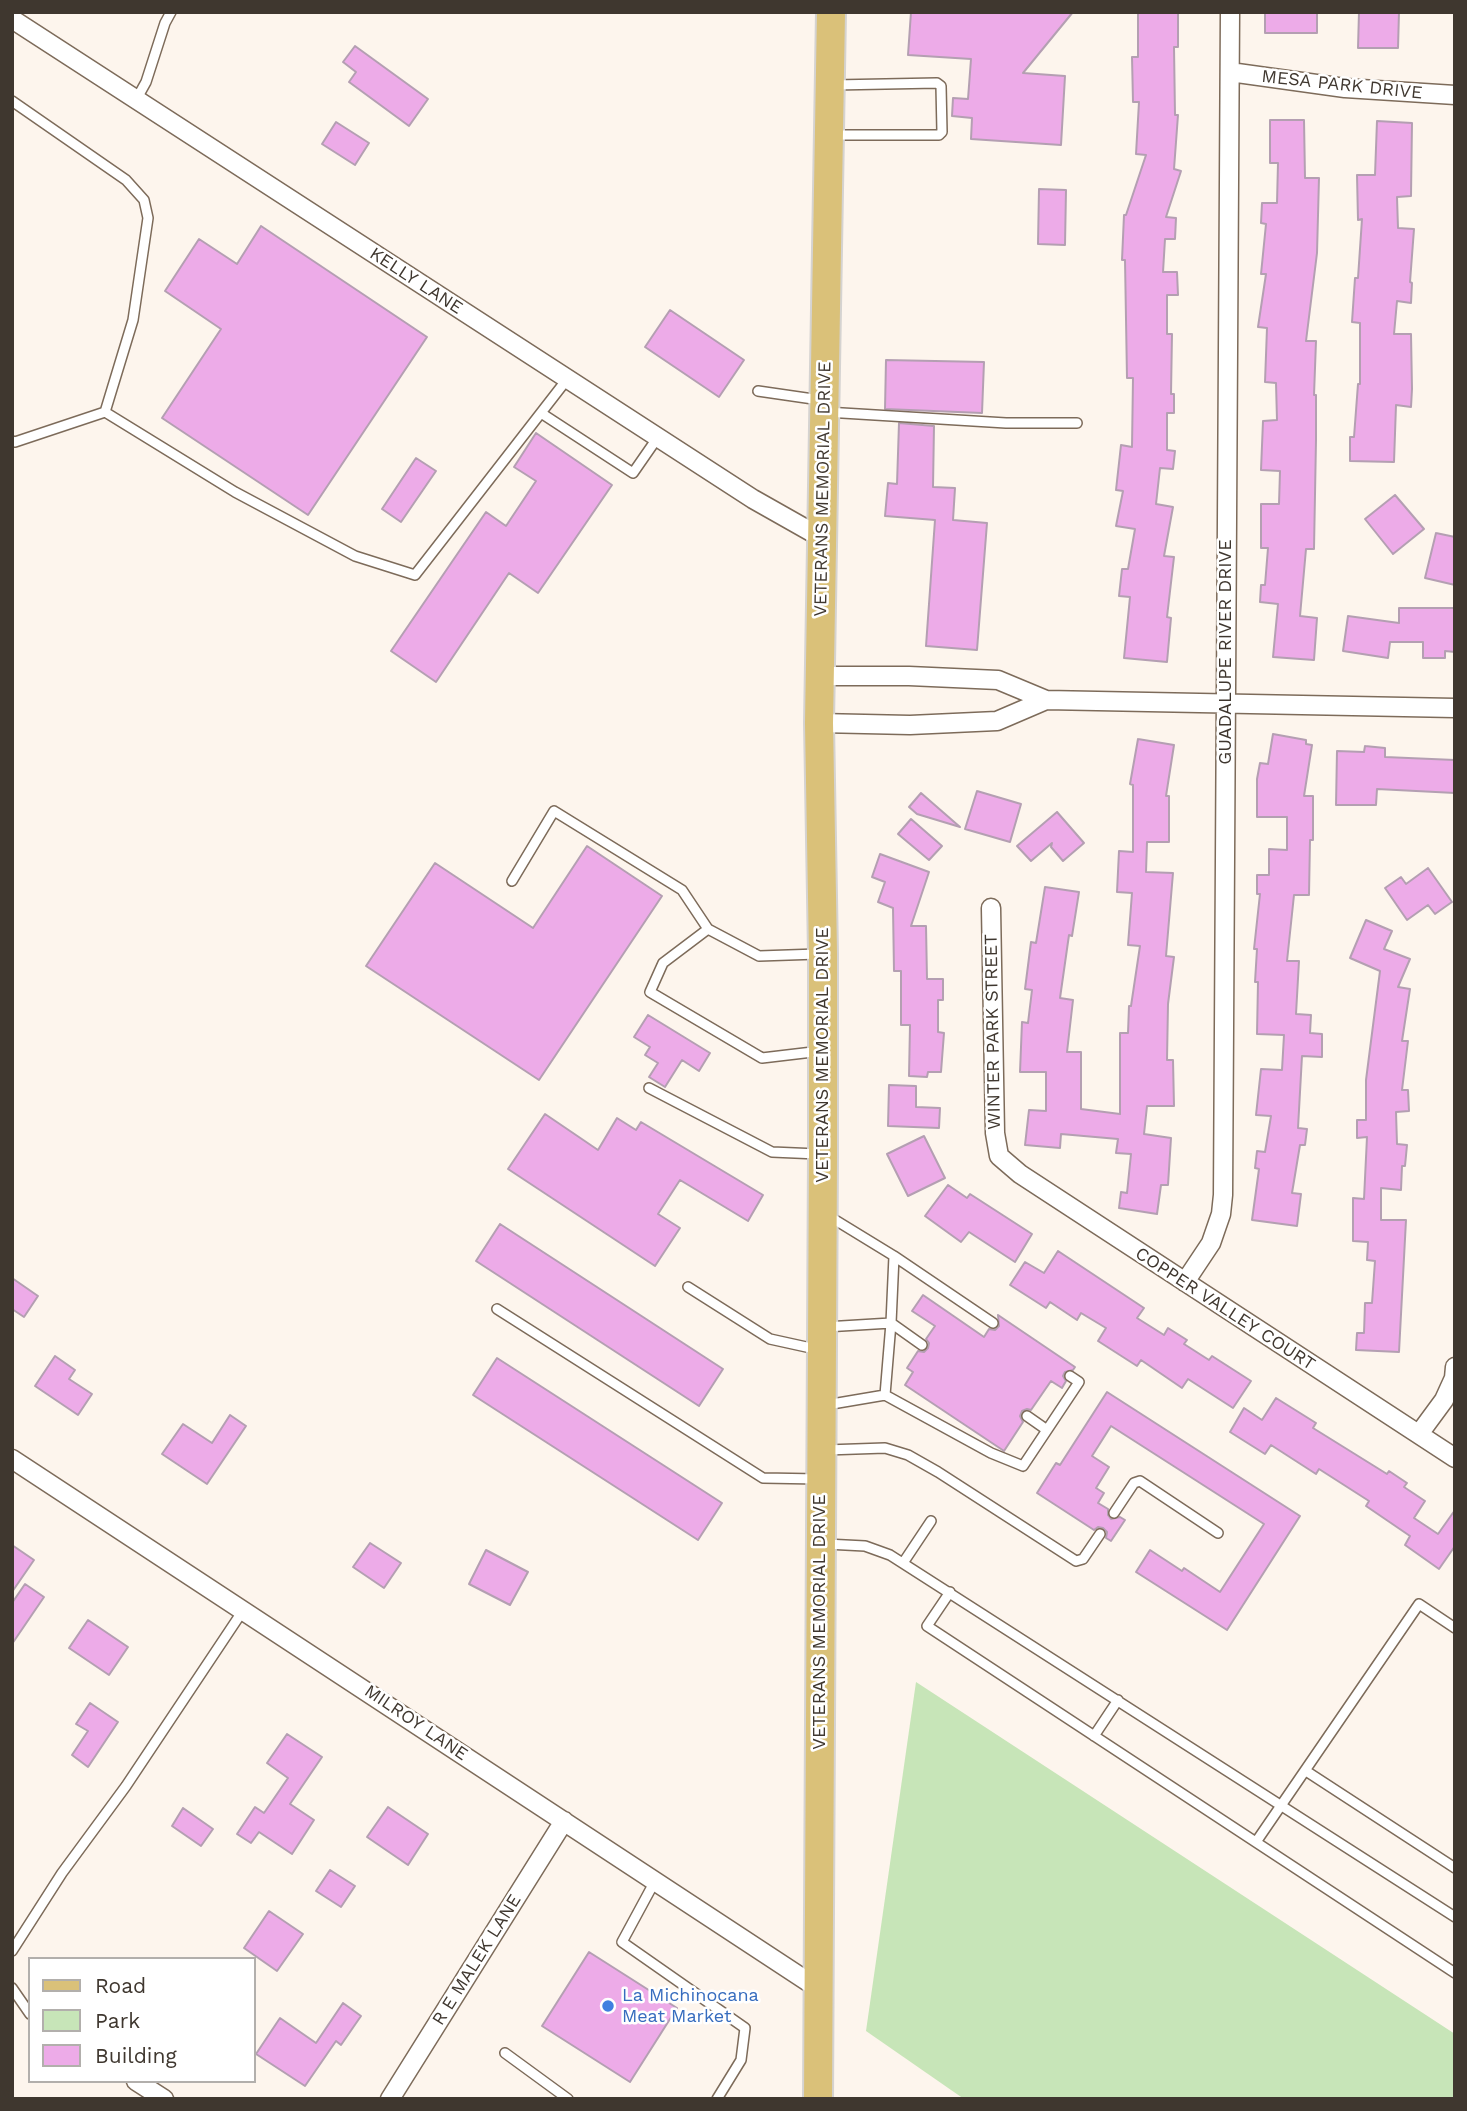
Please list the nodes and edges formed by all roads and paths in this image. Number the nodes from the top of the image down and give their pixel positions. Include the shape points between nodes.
1 (170, 12) edge
2 (831, 12) edge
3 (1230, 12) edge
4 (12, 19) edge
5 (1230, 72) junction
6 (831, 85) junction
7 (1455, 95) edge
8 (136, 100) junction
9 (12, 102) edge
10 (830, 135) junction
11 (568, 378) junction
12 (758, 391) dead end
13 (825, 406) junction
14 (105, 412) junction
15 (541, 412) junction
16 (1077, 423) dead end
17 (658, 436) junction
18 (12, 441) edge
19 (822, 538) junction
20 (820, 676) junction
21 (1046, 700) junction
22 (1225, 705) junction
23 (1455, 708) edge
24 (819, 723) junction
25 (512, 881) dead end
26 (991, 908) dead end
27 (708, 929) junction
28 (823, 954) junction
29 (823, 1051) junction
30 (649, 1088) dead end
31 (823, 1154) junction
32 (999, 1156) joint
33 (822, 1212) junction
34 (894, 1256) junction
35 (1185, 1282) junction
36 (688, 1287) dead end
37 (497, 1309) dead end
38 (891, 1323) junction
39 (993, 1324) dead end
40 (821, 1339) junction
41 (922, 1345) dead end
42 (1455, 1367) edge
43 (1070, 1376) dead end
44 (885, 1395) junction
45 (821, 1406) junction
46 (1027, 1416) dead end
47 (1047, 1430) junction
48 (1419, 1434) junction
49 (820, 1451) junction
50 (1455, 1458) edge
51 (12, 1459) edge
52 (820, 1479) junction
53 (1114, 1513) dead end
54 (931, 1521) dead end
55 (1218, 1533) dead end
56 (1100, 1534) dead end
57 (820, 1544) junction
58 (903, 1563) junction
59 (950, 1592) junction
60 (243, 1609) junction
61 (1455, 1628) edge
62 (1118, 1700) junction
63 (1094, 1736) junction
64 (1306, 1771) junction
65 (1282, 1806) junction
66 (564, 1821) junction
67 (1256, 1842) junction
68 (1455, 1868) edge
69 (655, 1881) junction
70 (1455, 1917) edge
71 (12, 1951) edge
72 (1455, 1973) edge
73 (12, 1988) edge
74 (818, 1989) junction
75 (28, 2011) edge
76 (505, 2053) dead end
77 (139, 2083) edge
78 (164, 2099) edge
79 (390, 2099) edge
80 (568, 2099) edge
81 (717, 2099) edge
82 (818, 2099) edge

1 - 8 lane
2 - 6 main road, VETERANS MEMORIAL DRIVE
3 - 5 street, GUADALUPE RIVER DRIVE
4 - 8 street, KELLY LANE
5 - 7 street, MESA PARK DRIVE via 1345,88
5 - 22 street, GUADALUPE RIVER DRIVE
6 - 10 main road, VETERANS MEMORIAL DRIVE
6 - 10 lane via 937,83 941,86 942,132
8 - 11 street, KELLY LANE
9 - 14 lane via 126,180 144,200 148,218 134,320
10 - 13 main road, VETERANS MEMORIAL DRIVE
11 - 15 lane
11 - 17 street, KELLY LANE
12 - 13 lane
13 - 16 lane via 1006,423
13 - 19 main road, VETERANS MEMORIAL DRIVE
14 - 15 lane via 235,492 355,556 415,575
14 - 18 lane
15 - 17 lane via 633,473
17 - 19 street, KELLY LANE
19 - 20 main road, VETERANS MEMORIAL DRIVE
20 - 21 street via 998,680
20 - 24 main road, VETERANS MEMORIAL DRIVE
21 - 22 street
21 - 24 street via 997,721
22 - 23 street
22 - 35 street, GUADALUPE RIVER DRIVE via 1222,1214 1212,1243
24 - 28 main road, VETERANS MEMORIAL DRIVE
25 - 27 lane via 554,811 682,890
26 - 32 street, WINTER PARK STREET
27 - 28 lane via 759,956
27 - 29 lane via 663,963 650,992 762,1058
28 - 29 main road, VETERANS MEMORIAL DRIVE
29 - 31 main road, VETERANS MEMORIAL DRIVE
30 - 31 lane via 772,1153
31 - 33 main road, VETERANS MEMORIAL DRIVE
32 - 35 street, COPPER VALLEY COURT
33 - 34 lane
33 - 40 main road, VETERANS MEMORIAL DRIVE
34 - 38 lane
34 - 39 lane
35 - 48 street, COPPER VALLEY COURT
36 - 40 lane via 771,1339
37 - 52 lane via 763,1478
38 - 40 lane
38 - 41 lane
38 - 44 lane
40 - 45 main road, VETERANS MEMORIAL DRIVE
42 - 48 street via 1444,1400
43 - 47 lane via 1079,1382
44 - 45 lane
44 - 47 lane via 1023,1466
45 - 49 main road, VETERANS MEMORIAL DRIVE
46 - 47 lane
48 - 50 street, COPPER VALLEY COURT
49 - 52 main road, VETERANS MEMORIAL DRIVE
49 - 56 lane via 885,1448 908,1455 1076,1561 1083,1559
51 - 60 street, MILROY LANE
52 - 57 main road, VETERANS MEMORIAL DRIVE
53 - 55 lane via 1140,1481
54 - 58 lane
57 - 58 lane via 865,1546
57 - 74 main road, VETERANS MEMORIAL DRIVE
58 - 59 lane
59 - 62 lane
59 - 63 lane via 927,1626
60 - 66 street, MILROY LANE
60 - 71 lane
61 - 64 lane via 1419,1604
62 - 63 lane
62 - 65 lane
63 - 67 lane
64 - 65 lane
64 - 68 lane
65 - 67 lane
65 - 70 lane
66 - 69 street, MILROY LANE
66 - 79 street, R E MALEK LANE
67 - 72 lane
69 - 74 street, MILROY LANE
69 - 81 lane via 622,1942 745,2028 741,2060
73 - 75 lane
74 - 82 main road, VETERANS MEMORIAL DRIVE
76 - 80 lane
77 - 78 street

